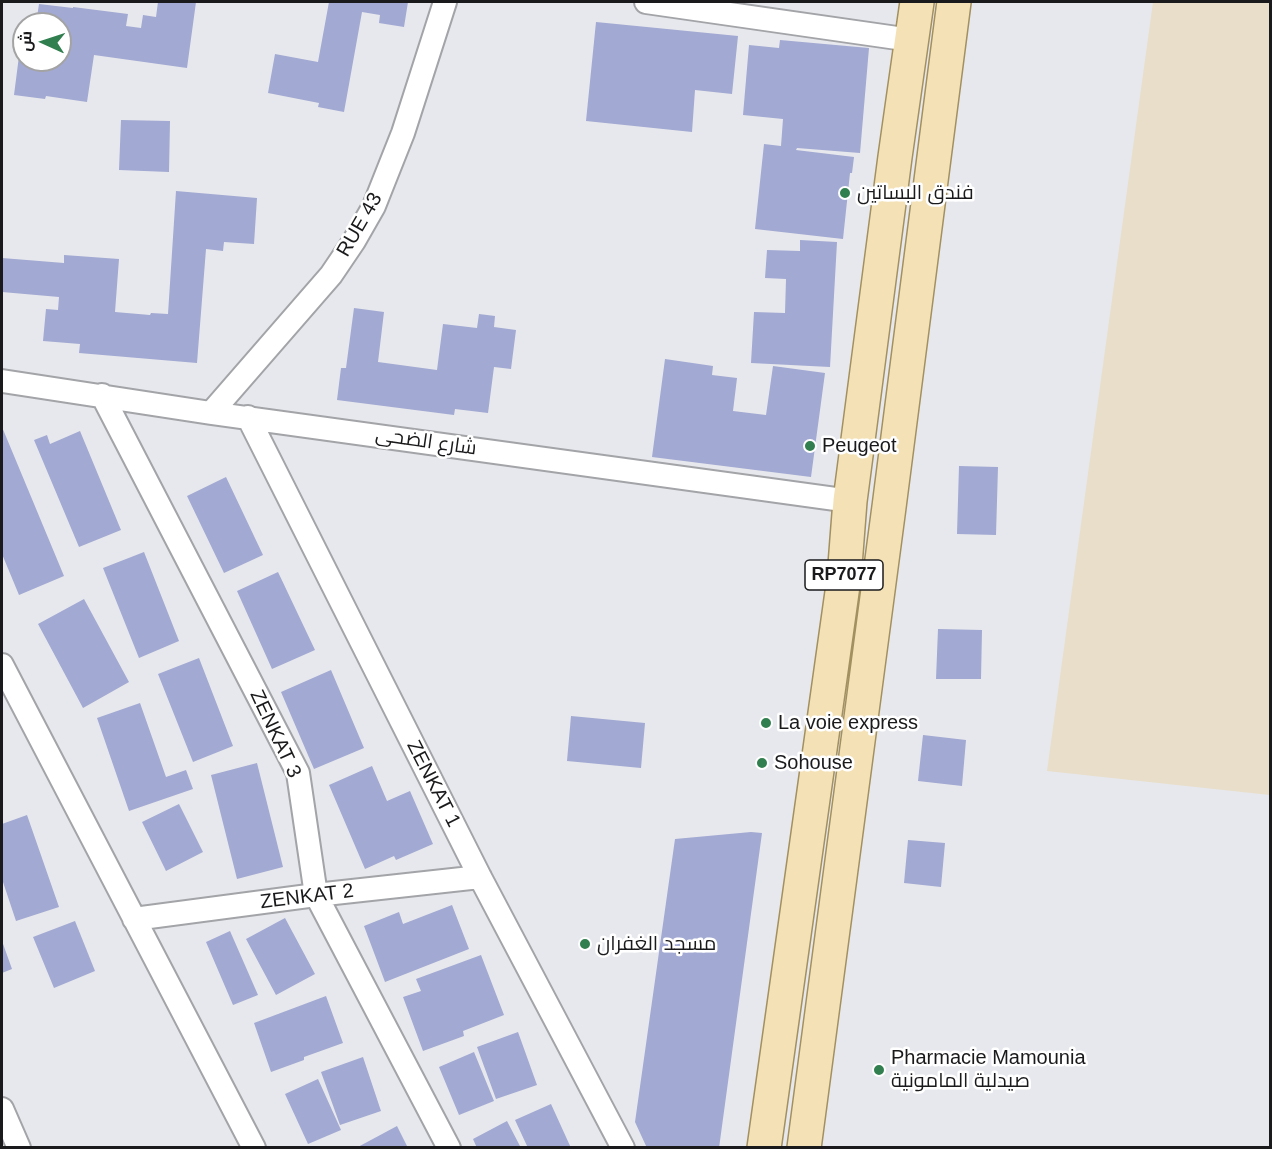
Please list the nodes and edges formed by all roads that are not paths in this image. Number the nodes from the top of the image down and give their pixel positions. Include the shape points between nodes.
1 (445, 2) edge
2 (646, 2) edge
3 (917, 2) edge
4 (954, 2) edge
5 (911, 40) junction
6 (2, 381) edge
7 (102, 395) junction
8 (211, 413) junction
9 (248, 417) junction
10 (850, 501) junction
11 (2, 665) edge
12 (480, 877) junction
13 (316, 895) junction
14 (134, 919) junction
15 (2, 1108) edge
16 (19, 1148) edge
17 (254, 1148) edge
18 (449, 1148) edge
19 (623, 1148) edge
20 (764, 1148) edge
21 (804, 1148) edge

1 - 8 street, RUE 43 via 403,133 374,206 331,274
2 - 5 street
3 - 5 main road, RP7077
4 - 21 main road, RP7077
5 - 10 main road, RP7077
6 - 7 street, شارع الضحى
7 - 8 street, شارع الضحى
7 - 13 street, ZENKAT 3 via 298,774
8 - 9 street, شارع الضحى
9 - 10 street, شارع الضحى
9 - 12 street, ZENKAT 1
10 - 20 main road, RP7077 via 844,578
11 - 14 street
12 - 13 street, ZENKAT 2
12 - 19 street, ZENKAT 1
13 - 14 street, ZENKAT 2
13 - 18 street, ZENKAT 3
14 - 17 street
15 - 16 street

